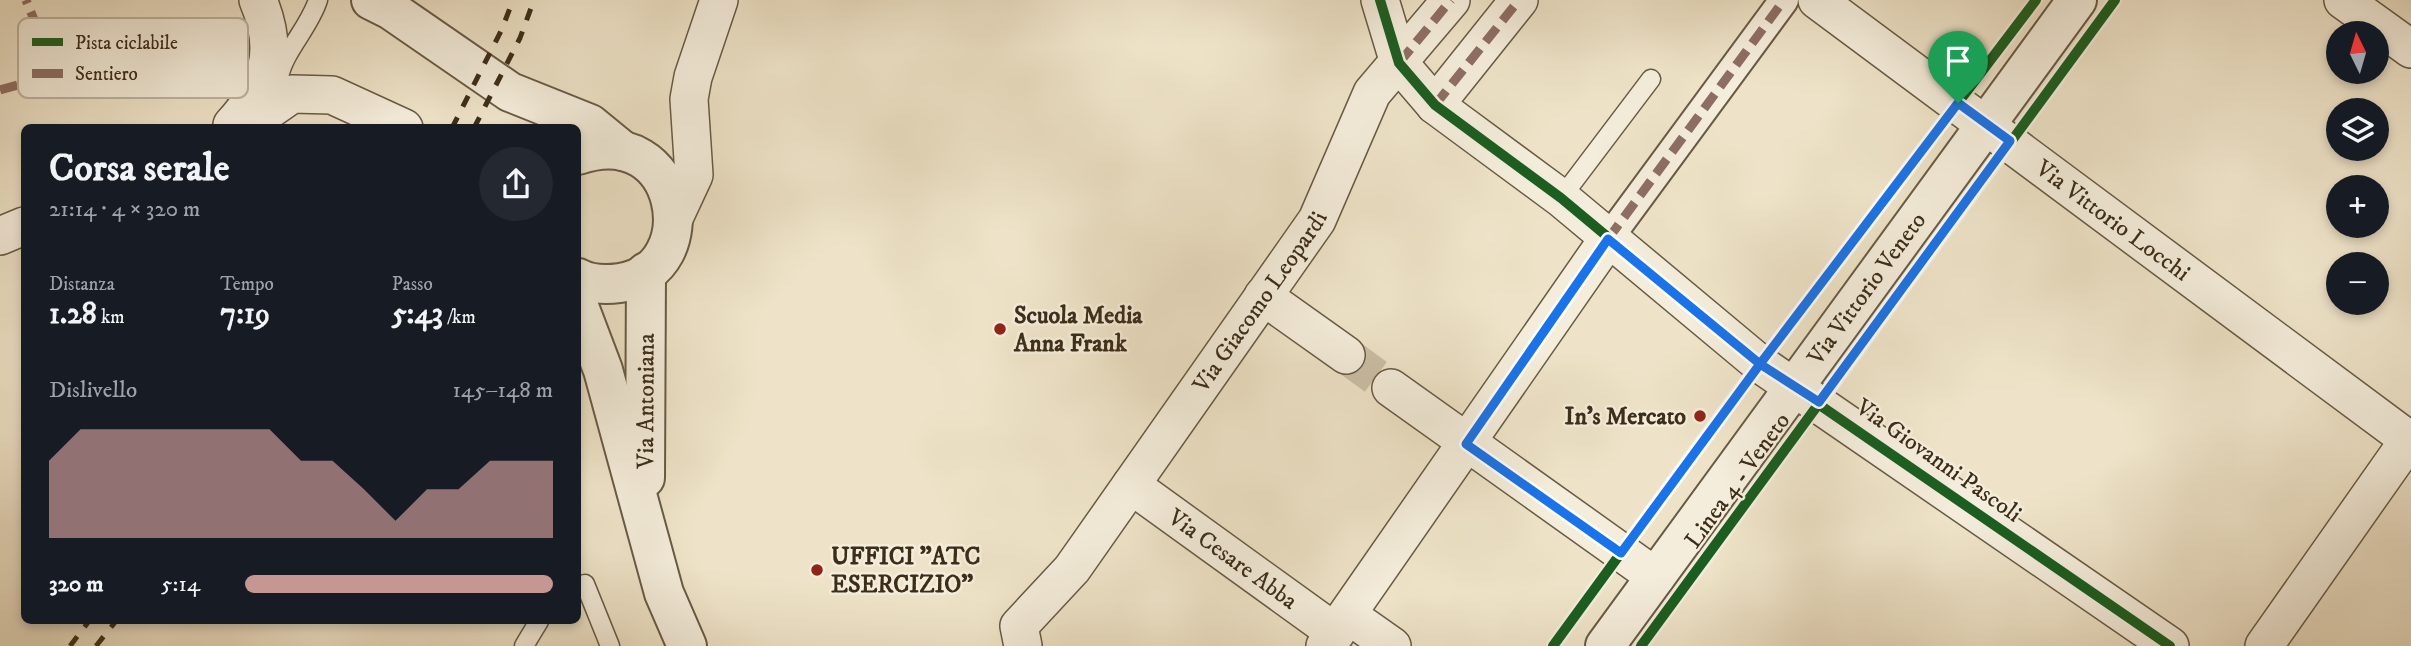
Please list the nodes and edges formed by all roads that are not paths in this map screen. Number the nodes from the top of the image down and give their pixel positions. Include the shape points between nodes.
1 (258, 0) edge
2 (318, 0) edge
3 (719, 0) edge
4 (1380, 0) edge
5 (1451, 0) edge
6 (1519, 0) edge
7 (1784, 0) edge
8 (1817, 0) edge
9 (2077, 0) edge
10 (2343, 0) edge
11 (381, 3) edge
12 (2411, 49) edge
13 (1399, 63) junction
14 (1651, 79) dead end
15 (510, 92) junction
16 (1436, 104) junction
17 (276, 105) junction
18 (234, 124) edge
19 (249, 124) edge
20 (395, 124) edge
21 (536, 124) edge
22 (1987, 124) junction
23 (622, 151) junction
24 (581, 154) edge
25 (1562, 198) junction
26 (674, 218) junction
27 (21, 227) edge
28 (0, 236) edge
29 (1608, 239) junction
30 (646, 272) junction
31 (581, 279) edge
32 (1264, 296) junction
33 (581, 312) edge
34 (1346, 355) tunnel mouth
35 (1794, 386) junction
36 (1391, 388) tunnel mouth
37 (2410, 439) edge
38 (1466, 444) junction
39 (1131, 485) junction
40 (645, 529) junction
41 (1656, 578) junction
42 (581, 585) edge
43 (538, 624) edge
44 (1336, 631) edge
45 (524, 646) edge
46 (610, 646) edge
47 (687, 646) edge
48 (1023, 646) edge
49 (1392, 646) edge
50 (1605, 646) edge
51 (2170, 646) edge
52 (2264, 646) edge

1 - 18 street via 268,22 271,50 255,100
2 - 17 lane via 311,21 281,66
3 - 26 street via 689,99 694,175
4 - 13 street
5 - 13 street, Via Giacomo Leopardi
6 - 16 street
7 - 29 street
8 - 22 street, Via Vittorio Locchi
9 - 22 street, Via Vittorio Veneto
10 - 12 street
11 - 15 street
13 - 16 street, Via Giovanni Pascoli
13 - 32 street, Via Giacomo Leopardi via 1372,93 1317,220
14 - 25 lane
15 - 21 street
15 - 23 street via 590,124
16 - 25 street, Via Giovanni Pascoli
17 - 19 street
17 - 20 street via 292,94 332,95
22 - 35 street, Via Vittorio Veneto
22 - 37 street, Via Vittorio Locchi
23 - 24 street via 600,149
23 - 26 street via 643,160 660,175 671,195
25 - 29 street, Via Giovanni Pascoli
26 - 30 street via 666,248
27 - 28 street
29 - 35 street, Via Giovanni Pascoli via 1760,364
29 - 38 street
30 - 31 street via 605,285
30 - 40 street, Via Antoniana
32 - 34 street
32 - 39 street, Via Giacomo Leopardi
33 - 40 street, Via Antoniana via 603,370
35 - 41 street, Via Vittorio Veneto
35 - 51 street, Via Giovanni Pascoli
36 - 38 street
37 - 52 street
38 - 41 street
38 - 44 street
39 - 44 street, Via Cesare Abba
39 - 48 street, Via Giacomo Leopardi via 1051,595 1019,626
40 - 47 street, Via Antoniana via 664,593
41 - 50 street, Via Vittorio Veneto
42 - 46 lane via 585,584
43 - 45 lane
44 - 49 street, Via Cesare Abba

